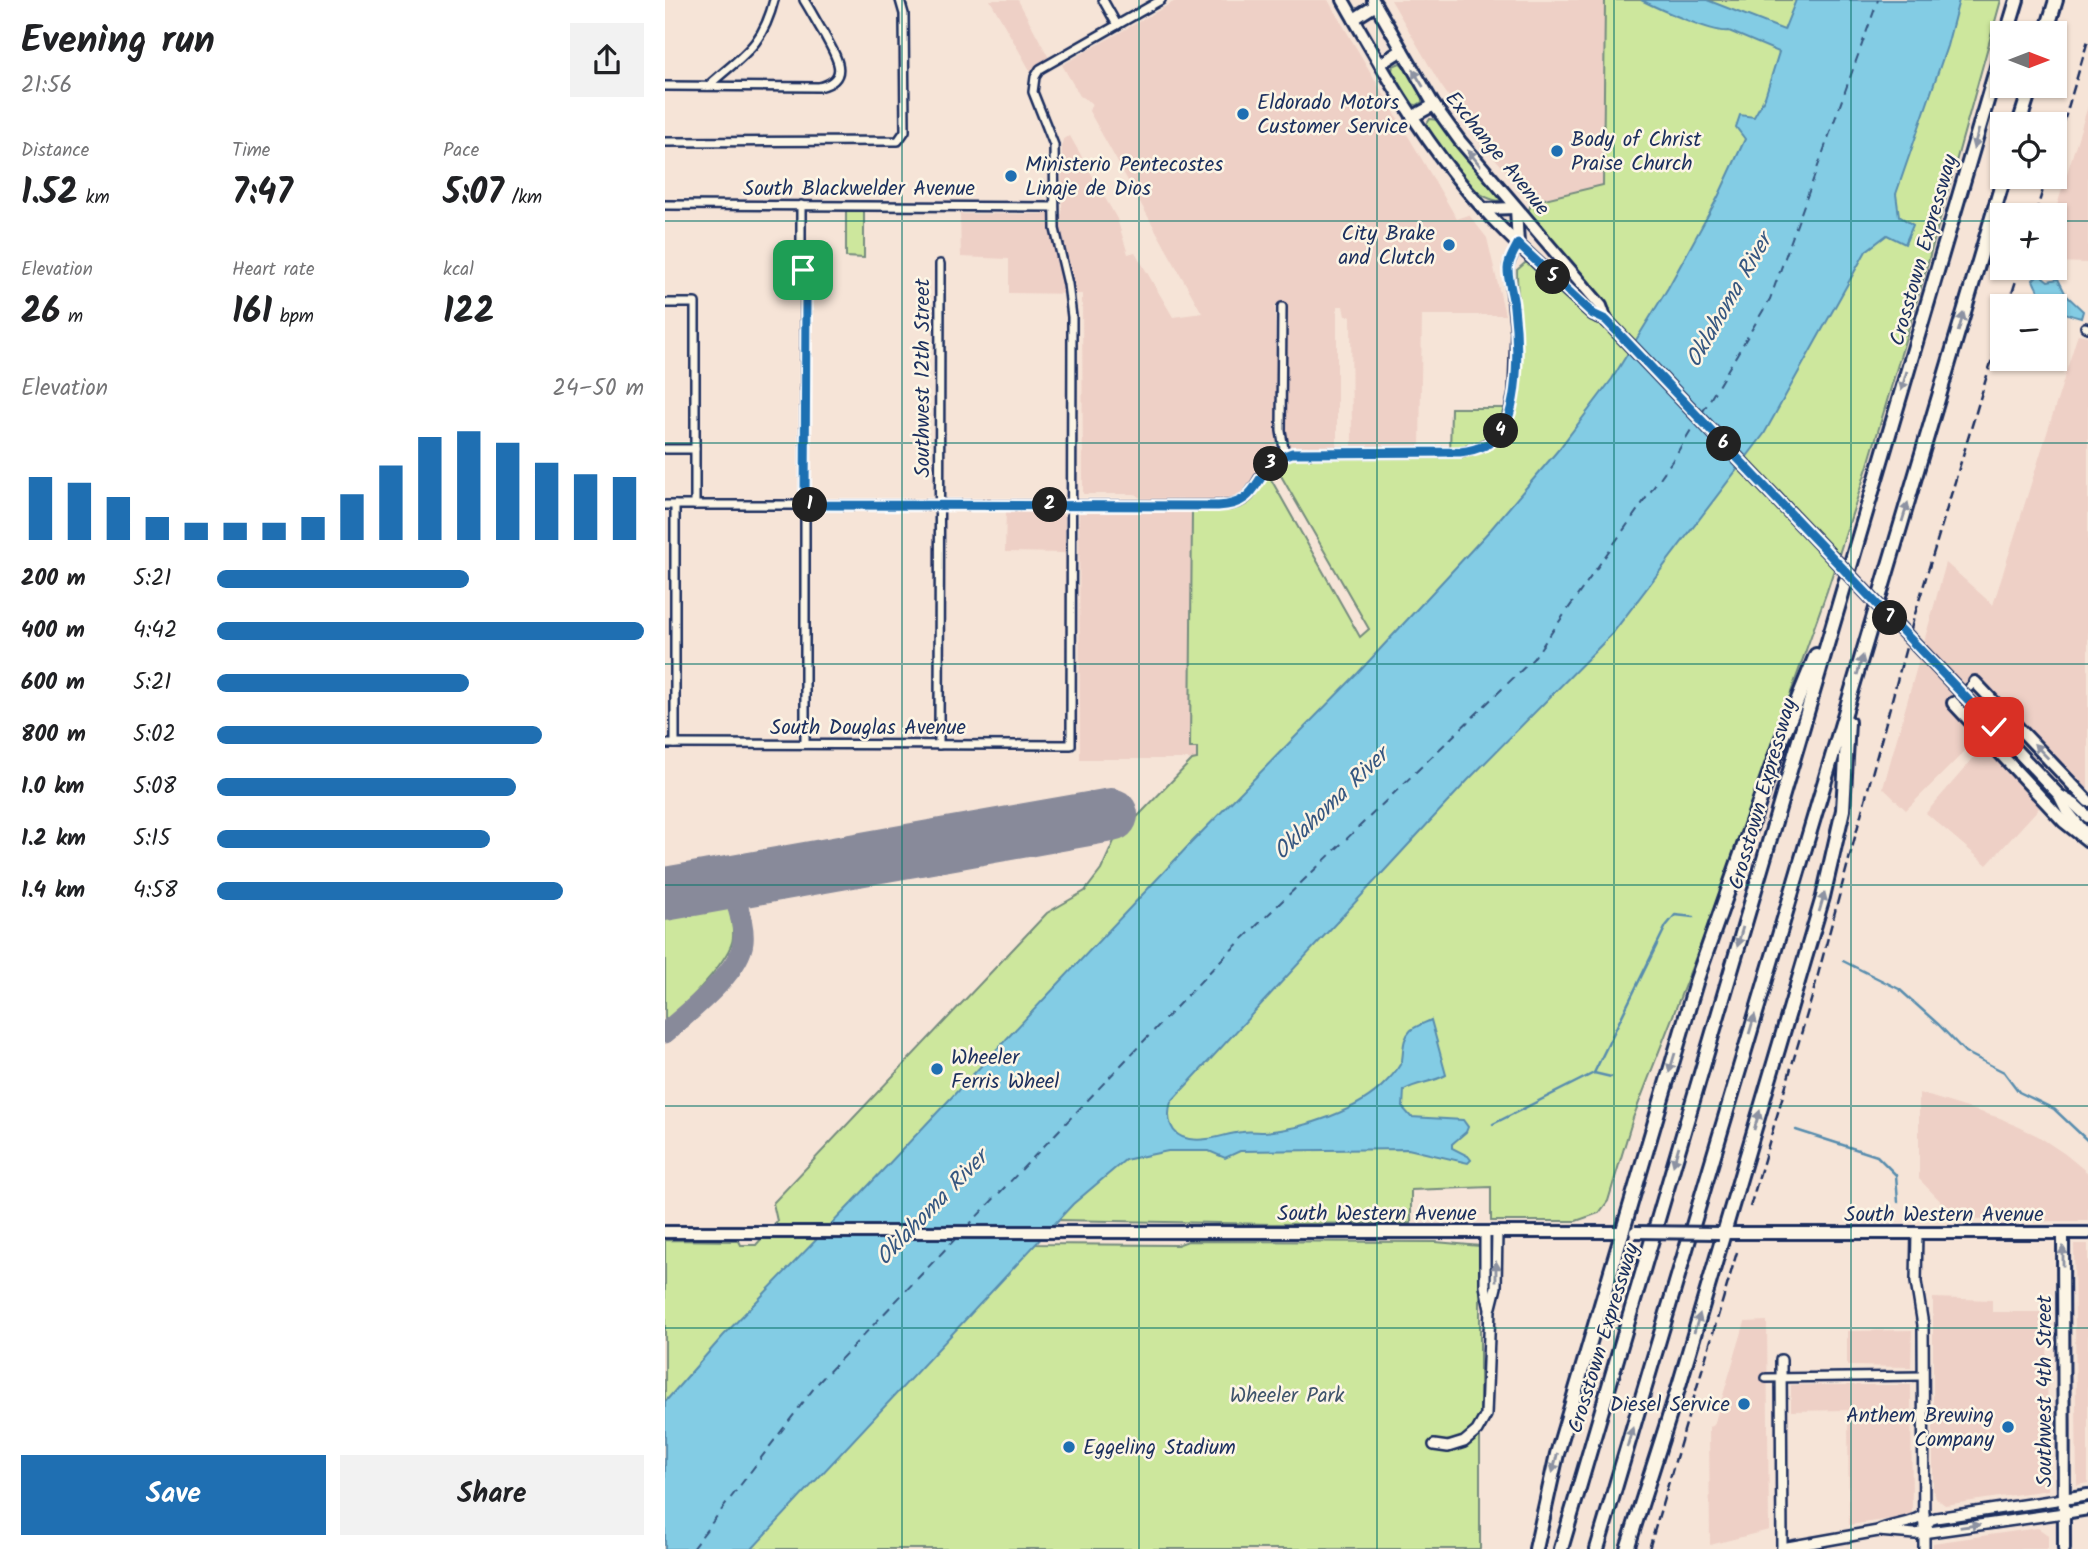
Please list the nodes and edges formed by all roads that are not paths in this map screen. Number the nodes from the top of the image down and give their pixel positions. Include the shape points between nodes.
1 (774, 0) edge
2 (804, 0) edge
3 (900, 0) edge
4 (1103, 0) edge
5 (1161, 0) edge
6 (1343, 0) edge
7 (2017, 0) edge
8 (2056, 0) edge
9 (1375, 3) edge
10 (1354, 19) junction
11 (2011, 21) edge
12 (2050, 21) edge
13 (1117, 25) junction
14 (1402, 50) junction
15 (1380, 64) junction
16 (665, 86) edge
17 (708, 86) junction
18 (1990, 91) edge
19 (1434, 105) junction
20 (1412, 117) junction
21 (665, 142) edge
22 (2000, 189) edge
23 (665, 205) edge
24 (801, 205) junction
25 (1053, 207) junction
26 (1517, 208) junction
27 (1483, 209) junction
28 (1518, 244) junction
29 (1549, 246) junction
30 (940, 264) dead end
31 (665, 303) edge
32 (1282, 307) dead end
33 (1606, 320) junction
34 (665, 449) edge
35 (695, 449) junction
36 (1285, 455) junction
37 (665, 505) edge
38 (675, 505) junction
39 (695, 505) junction
40 (805, 505) junction
41 (1071, 505) junction
42 (939, 506) junction
43 (1843, 590) junction
44 (1975, 682) joint
45 (1850, 701) junction
46 (1953, 703) joint
47 (665, 744) edge
48 (675, 744) junction
49 (805, 744) junction
50 (939, 745) junction
51 (2059, 795) junction
52 (2088, 801) edge
53 (2088, 817) edge
54 (2088, 839) edge
55 (665, 1232) edge
56 (1491, 1232) junction
57 (1629, 1233) junction
58 (1722, 1233) junction
59 (1916, 1233) junction
60 (2063, 1233) junction
61 (2088, 1233) edge
62 (1781, 1360) dead end
63 (1923, 1376) junction
64 (1766, 1378) dead end
65 (1781, 1378) junction
66 (1434, 1446) dead end
67 (2088, 1496) edge
68 (2063, 1499) junction
69 (2088, 1509) edge
70 (2064, 1513) junction
71 (1924, 1514) junction
72 (1878, 1531) junction
73 (1924, 1533) junction
74 (1536, 1549) edge
75 (1560, 1549) edge
76 (1597, 1549) edge
77 (1627, 1549) edge
78 (1783, 1549) edge
79 (1924, 1549) edge
80 (2064, 1549) edge

1 - 17 street via 755,44
2 - 17 street via 838,62 838,75 831,83 818,87
3 - 21 street via 905,131 898,141
4 - 13 street
5 - 13 street
6 - 10 main road, Exchange Avenue
7 - 11 highway
8 - 12 highway
9 - 10 main road
9 - 14 main road, Exchange Avenue
10 - 15 main road, Exchange Avenue
13 - 25 street via 1040,69 1034,80 1033,92 1054,145
14 - 15 main road
19 -> 14 main road, Exchange Avenue
15 - 20 main road, Exchange Avenue
16 - 17 street
18 -> 43 highway, Crosstown Expressway
19 - 20 main road
26 -> 19 main road, Exchange Avenue
20 - 27 main road, Exchange Avenue
45 -> 22 highway
23 - 24 street, South Blackwelder Avenue
24 - 25 street, South Blackwelder Avenue
24 - 40 street via 806,297
25 - 41 street via 1072,317
26 - 27 main road
26 - 28 main road
26 - 29 main road, Exchange Avenue
27 - 28 main road, Exchange Avenue
28 - 29 main road
28 - 33 main road, Exchange Avenue via 1593,314
28 - 36 street via 1508,266 1515,317 1511,409 1492,441 1470,451
29 - 33 main road, Exchange Avenue via 1601,306
30 - 42 street, Southwest 12th Street
31 - 35 street via 695,303
32 - 36 street
33 - 51 main road, Exchange Avenue, bridge
34 - 35 street
35 - 39 street
36 - 41 street via 1264,470 1248,496 1231,505
37 - 38 street
38 - 39 street
38 - 48 street
39 - 40 street
40 - 42 street
40 - 49 street
41 - 42 street
41 - 50 street, South Douglas Avenue via 1071,745
42 - 50 street, Southwest 12th Street
43 -> 57 highway via 1780,743 1697,979
43 -> 75 highway, Crosstown Expressway
44 - 46 street
52 -> 44 main road
58 -> 45 highway via 1823,897 1843,810
76 -> 45 highway
46 - 54 main road via 2064,822
47 - 48 street, South Douglas Avenue
48 - 49 street, South Douglas Avenue
49 - 50 street, South Douglas Avenue
51 - 53 main road, Exchange Avenue
51 - 54 main road, Exchange Avenue
55 - 56 main road, South Western Avenue
56 - 57 main road, South Western Avenue
56 - 66 street via 1496,1287 1490,1309 1486,1415 1464,1442
57 - 58 main road, South Western Avenue, bridge
57 -> 74 highway via 1557,1454
58 - 59 main road, South Western Avenue
77 -> 58 highway
59 - 60 main road, South Western Avenue
59 - 63 street
60 - 61 main road, South Western Avenue
68 -> 60 main road, Southwest 4th Street
62 - 65 street
63 - 65 street
63 - 71 street
64 - 65 street
65 - 78 street
67 - 68 main road
68 - 70 main road, Southwest 4th Street
68 - 73 street via 1936,1518
69 - 70 main road
73 -> 70 street
70 - 80 main road, Southwest 4th Street
71 - 72 street via 1918,1520
71 - 73 street
72 - 73 street
72 - 78 street
73 - 79 street

